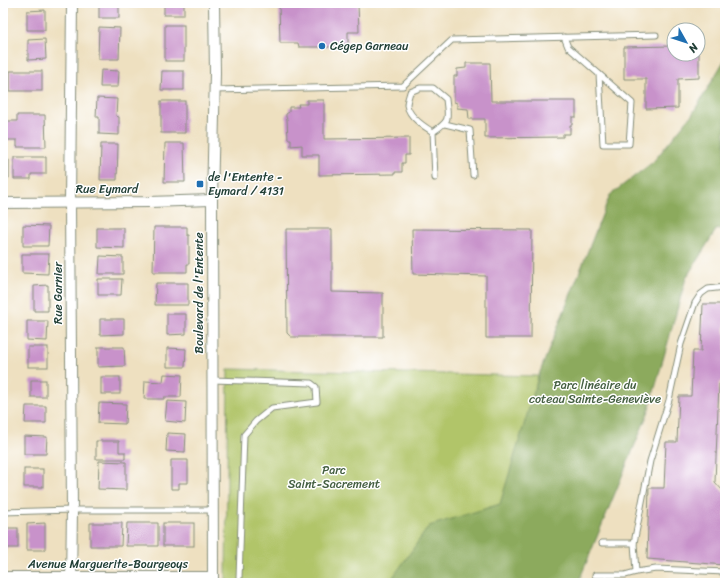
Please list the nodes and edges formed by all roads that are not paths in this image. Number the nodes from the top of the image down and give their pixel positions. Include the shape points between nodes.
1 (72, 3) edge
2 (214, 3) edge
3 (656, 35) dead end
4 (564, 37) junction
5 (599, 74) junction
6 (403, 86) junction
7 (215, 90) junction
8 (410, 92) junction
9 (445, 124) junction
10 (433, 132) junction
11 (473, 175) dead end
12 (435, 178) dead end
13 (212, 200) junction
14 (70, 202) junction
15 (3, 203) edge
16 (725, 287) edge
17 (212, 380) junction
18 (72, 510) junction
19 (213, 510) junction
20 (3, 512) edge
21 (602, 543) dead end
22 (634, 543) junction
23 (636, 572) junction
24 (725, 572) edge
25 (595, 575) dead end
26 (3, 577) edge
27 (239, 578) dead end
28 (71, 580) edge
29 (213, 580) edge

1 - 14 street, Rue Garnier
2 - 7 street, Boulevard de l'Entente
3 - 4 lane
4 - 5 lane via 568,47
4 - 6 lane via 452,40
5 - 5 lane via 632,103 629,144 603,144
6 - 7 lane
6 - 8 lane
7 - 13 street, Boulevard de l'Entente
8 - 9 lane via 420,88 433,88 446,98 448,117
8 - 10 lane via 407,105 412,115
9 - 10 lane
9 - 11 lane via 470,130
10 - 12 lane
13 - 14 street, Rue Eymard
13 - 17 street, Boulevard de l'Entente
14 - 15 street, Rue Eymard
14 - 18 street, Rue Garnier
16 - 22 lane via 708,289 695,303 681,344 669,400 650,461
17 - 19 street, Boulevard de l'Entente
17 - 27 lane via 311,383 316,387 317,402 272,408 244,435
18 - 19 lane
18 - 20 lane
18 - 28 street, Rue Garnier
19 - 29 street, Boulevard de l'Entente
21 - 22 lane
22 - 23 lane
23 - 24 lane
23 - 25 lane via 625,575
26 - 28 street, Avenue Marguerite-Bourgeoys
28 - 29 street, Avenue Marguerite-Bourgeoys

